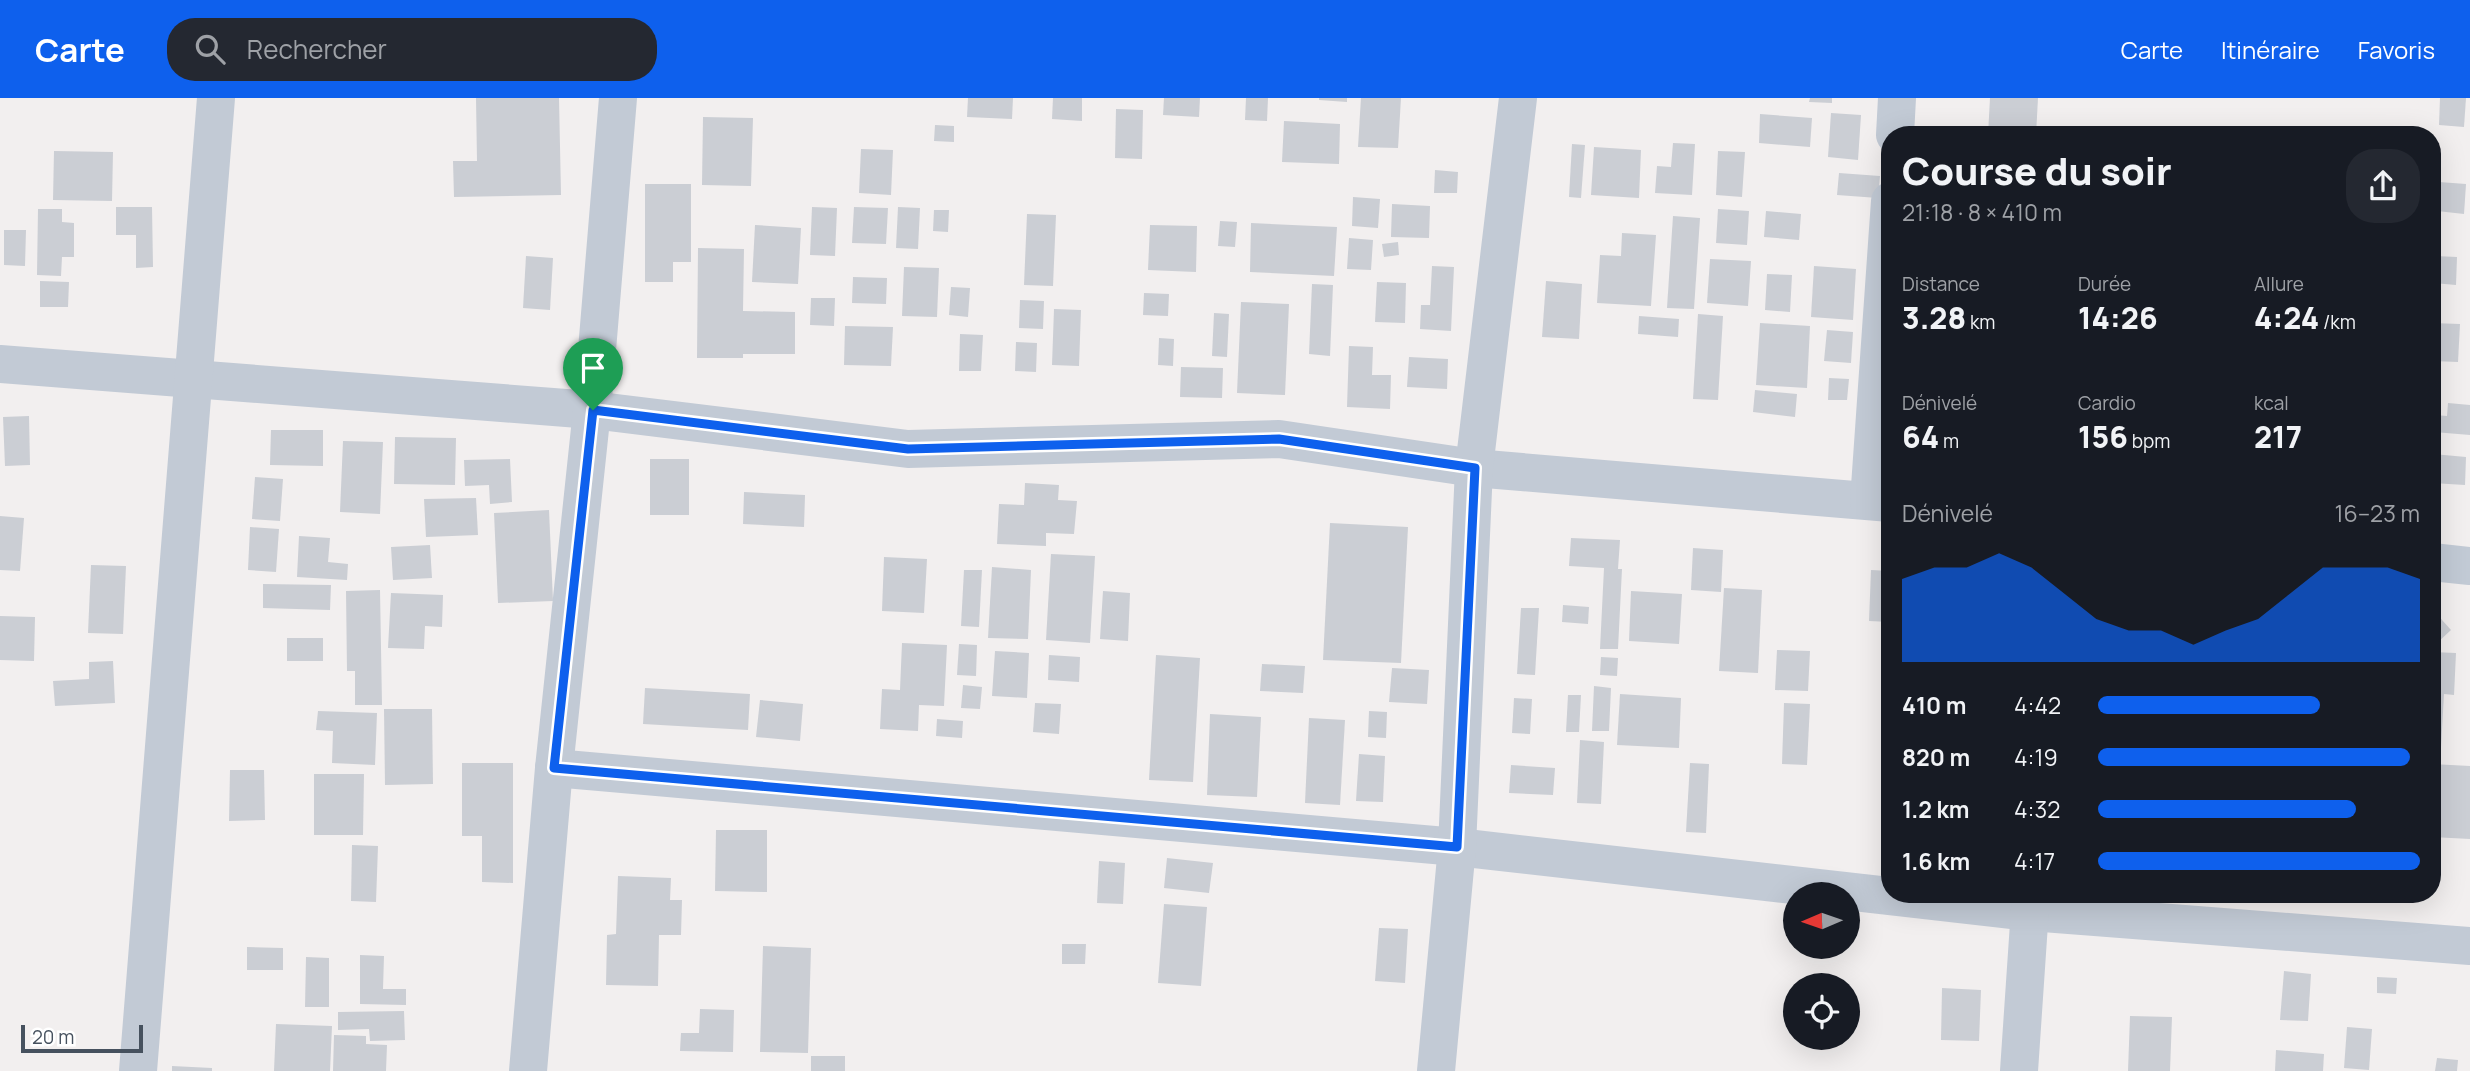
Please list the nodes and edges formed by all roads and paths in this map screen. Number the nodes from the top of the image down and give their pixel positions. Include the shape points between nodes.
1 (216, 98) edge
2 (618, 98) edge
3 (1518, 98) edge
4 (1897, 98) edge
5 (1895, 126) edge
6 (0, 364) edge
7 (194, 381) junction
8 (593, 410) junction
9 (1881, 447) edge
10 (1475, 468) junction
11 (1879, 502) edge
12 (2441, 563) edge
13 (2470, 566) edge
14 (554, 768) junction
15 (1457, 847) junction
16 (1881, 888) edge
17 (2030, 903) edge
18 (2470, 946) edge
19 (138, 1071) edge
20 (528, 1071) edge
21 (1436, 1071) edge
22 (2019, 1071) edge

1 - 7 street
2 - 8 street
3 - 10 street
4 - 5 street
6 - 7 street
7 - 8 street
7 - 19 street
8 - 10 street via 908,449 1279,439
8 - 14 street
9 - 11 street
10 - 11 street
10 - 15 street
12 - 13 street
14 - 15 street
14 - 20 street
15 - 16 street
15 - 21 street
17 - 18 street
17 - 22 street

